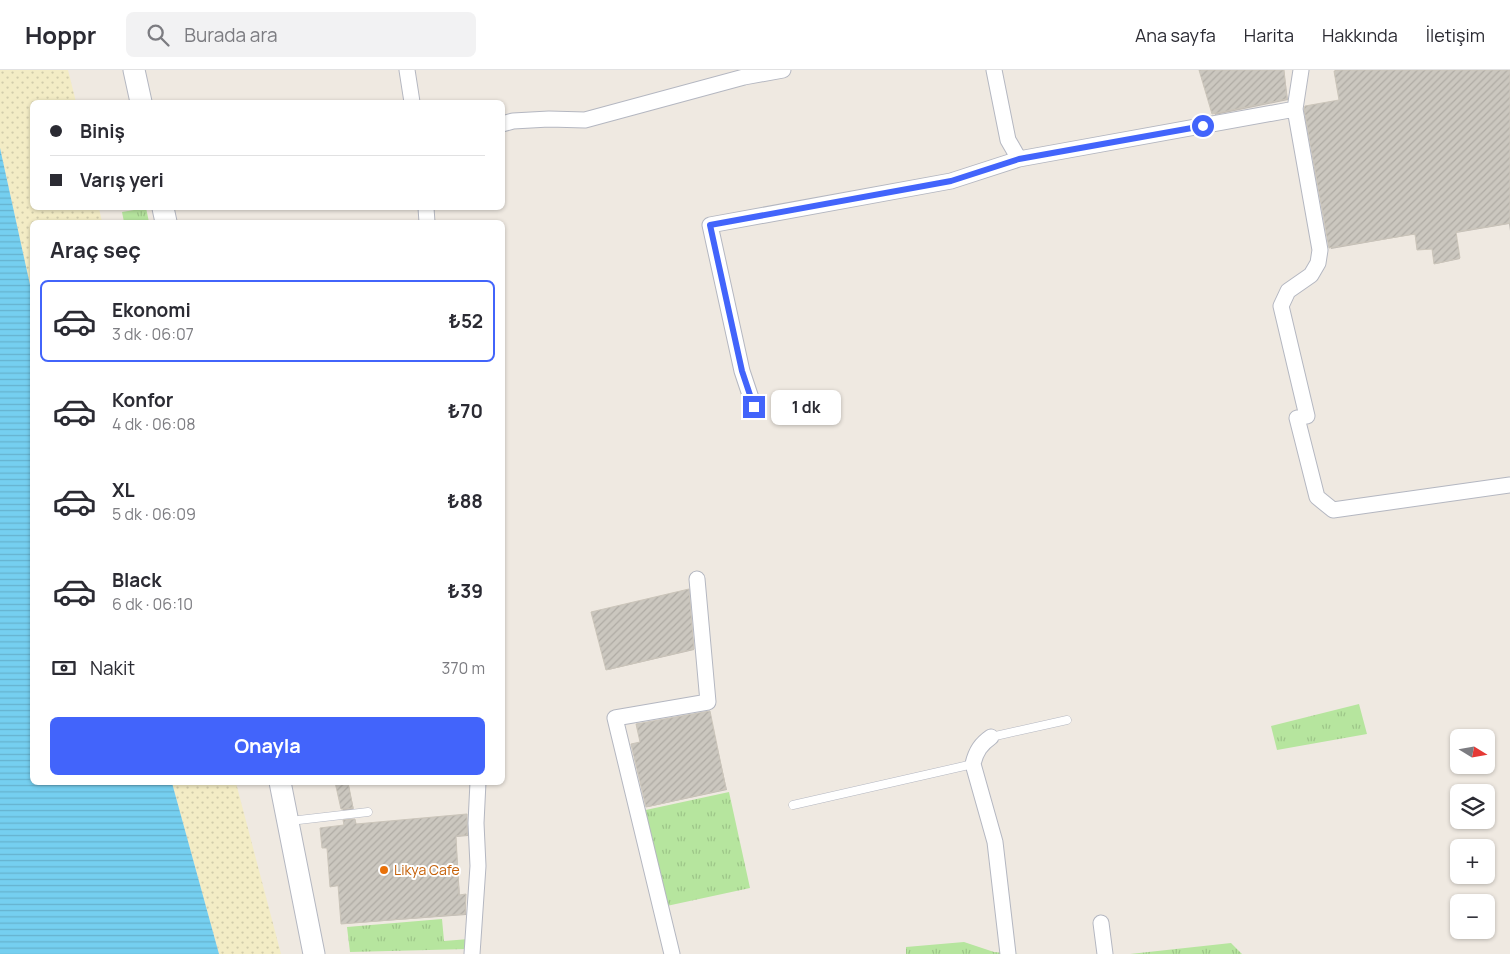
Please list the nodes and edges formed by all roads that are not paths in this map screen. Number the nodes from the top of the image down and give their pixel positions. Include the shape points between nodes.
1 (134, 70) edge
2 (408, 70) edge
3 (782, 70) edge
4 (994, 70) edge
5 (1301, 70) edge
6 (141, 100) edge
7 (412, 100) edge
8 (1295, 110) junction
9 (505, 123) edge
10 (1019, 159) junction
11 (754, 407) dead end
12 (1510, 485) edge
13 (696, 579) dead end
14 (1067, 720) dead end
15 (992, 737) joint
16 (973, 764) junction
17 (281, 785) edge
18 (478, 785) edge
19 (793, 805) dead end
20 (368, 812) dead end
21 (287, 822) junction
22 (1101, 923) dead end
23 (314, 954) edge
24 (472, 954) edge
25 (672, 954) edge
26 (1008, 954) edge
27 (1105, 954) edge

1 - 6 street
2 - 7 street
3 - 9 street via 744,77 585,120 549,118
4 - 10 street via 1008,140
5 - 8 street
8 - 10 street
8 - 12 street via 1320,250 1318,263 1311,274 1288,291 1281,306 1307,416 1297,418 1317,497 1333,510
10 - 11 street via 951,181 710,225 742,371
13 - 25 street via 708,702 615,718
14 - 15 lane
15 - 16 street via 983,742
16 - 19 lane
16 - 26 street via 995,842
17 - 21 street
18 - 24 street via 478,866
20 - 21 lane
21 - 23 street
22 - 27 street

